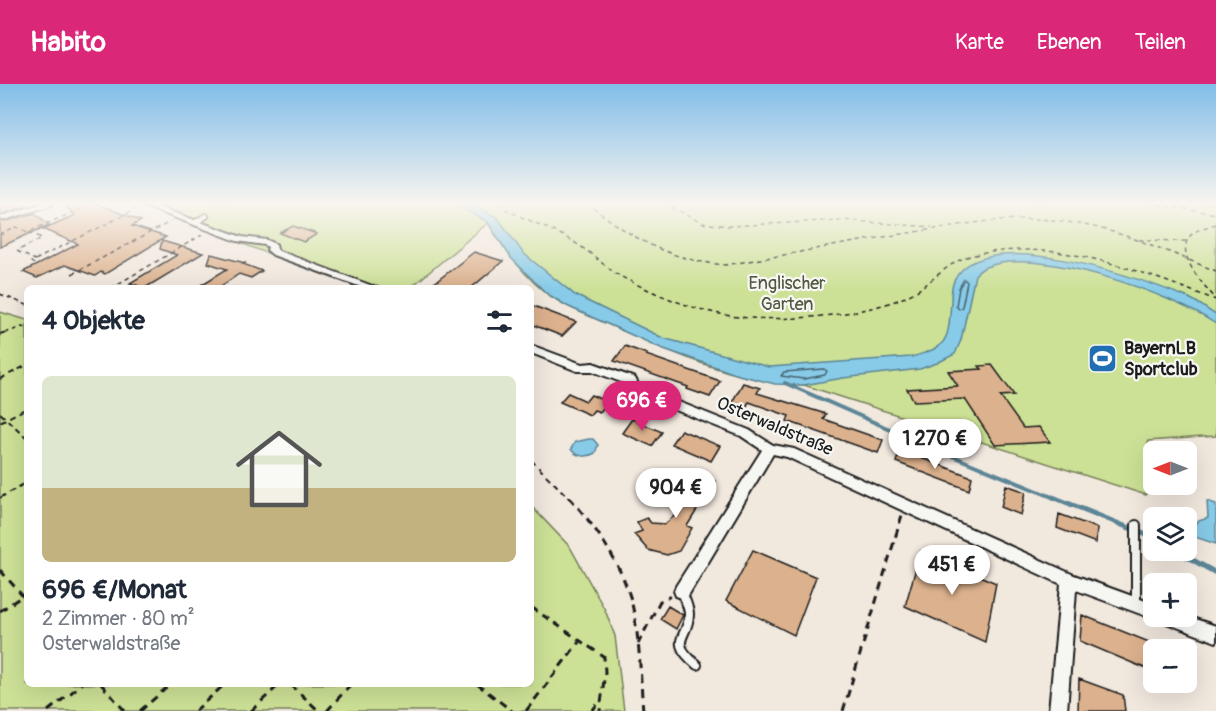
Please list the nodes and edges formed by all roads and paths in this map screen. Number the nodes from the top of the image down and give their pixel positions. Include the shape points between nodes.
1 (28, 232) edge
2 (89, 232) edge
3 (151, 232) edge
4 (208, 232) edge
5 (223, 232) edge
6 (552, 232) edge
7 (628, 232) edge
8 (909, 232) edge
9 (1110, 232) edge
10 (1196, 232) edge
11 (1135, 239) junction
12 (1186, 241) junction
13 (1189, 259) junction
14 (1216, 271) edge
15 (72, 274) dead end
16 (116, 285) edge
17 (366, 285) edge
18 (0, 294) edge
19 (1216, 300) edge
20 (24, 304) edge
21 (24, 327) edge
22 (0, 334) edge
23 (534, 350) edge
24 (24, 367) edge
25 (0, 379) edge
26 (24, 410) edge
27 (0, 413) edge
28 (6, 419) junction
29 (0, 422) edge
30 (24, 435) edge
31 (770, 448) junction
32 (534, 462) edge
33 (24, 484) edge
34 (0, 498) edge
35 (905, 505) junction
36 (1136, 525) dead end
37 (0, 570) edge
38 (1069, 580) junction
39 (682, 591) junction
40 (22, 596) joint
41 (1136, 606) junction
42 (1143, 608) edge
43 (534, 609) edge
44 (0, 611) edge
45 (1197, 627) edge
46 (1216, 634) edge
47 (580, 640) junction
48 (638, 644) junction
49 (697, 665) dead end
50 (78, 687) edge
51 (104, 687) edge
52 (168, 687) edge
53 (222, 687) edge
54 (277, 687) edge
55 (293, 687) edge
56 (348, 687) edge
57 (481, 687) edge
58 (599, 702) junction
59 (48, 711) edge
60 (125, 711) edge
61 (140, 711) edge
62 (195, 711) edge
63 (251, 711) edge
64 (318, 711) edge
65 (327, 711) edge
66 (512, 711) edge
67 (526, 711) edge
68 (592, 711) edge
69 (600, 711) edge
70 (643, 711) edge
71 (843, 711) edge
72 (1058, 711) edge

1 - 2 path via 42,238 17,251 34,262
3 - 15 path
4 - 16 path
5 - 17 street via 246,241 267,243 276,253
6 - 19 path via 579,245 619,275 688,307 731,316 781,320 880,307 910,295 957,261 974,255 1030,250 1094,257
7 - 8 path via 665,254 694,263 724,265
9 - 11 path
10 - 12 path
11 - 12 path
11 - 13 path
12 - 13 path
13 - 14 path
13 - 19 path via 1195,274
18 - 20 path
21 - 22 path
23 - 31 street, Osterwaldstraße via 631,381 634,389
24 - 25 path
26 - 28 path
27 - 28 path
28 - 29 path
28 - 30 path
31 - 35 street, Osterwaldstraße
31 - 39 street
32 - 48 path via 574,504 600,539 627,588
33 - 34 path
35 - 38 street, Osterwaldstraße
35 - 71 path
36 - 41 lane
37 - 40 path
38 - 41 street, Osterwaldstraße
38 - 72 street
39 - 48 path via 660,601
39 - 49 lane via 689,615 680,641 685,655
40 - 44 path
41 - 42 street, Osterwaldstraße
43 - 47 path
45 - 46 street
47 - 58 path via 604,657 607,673
47 - 67 path
48 - 70 path
50 - 59 path
51 - 60 path
52 - 61 path
53 - 62 path
54 - 63 path
55 - 64 path
56 - 65 path
57 - 66 path
58 - 68 path
58 - 69 path

